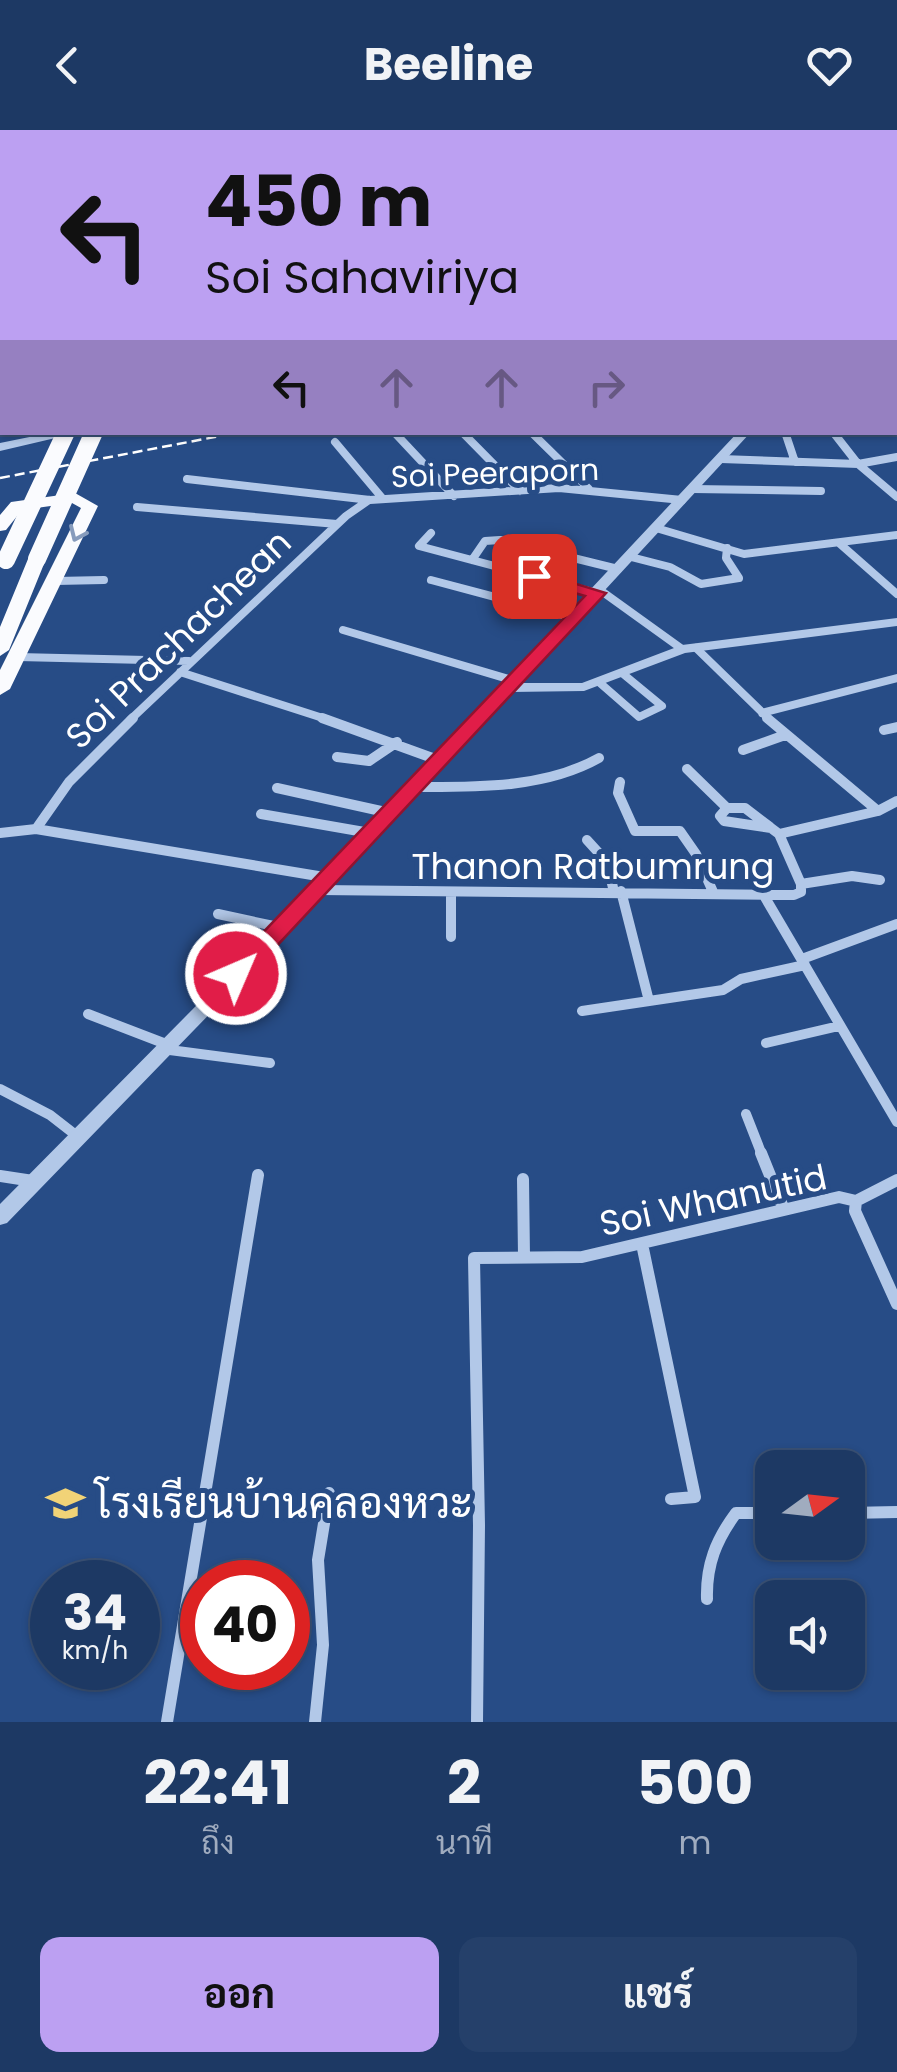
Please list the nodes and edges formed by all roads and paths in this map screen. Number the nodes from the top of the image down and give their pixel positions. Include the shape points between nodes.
1 (61, 435) edge
2 (65, 435) edge
3 (93, 435) edge
4 (397, 435) edge
5 (465, 435) edge
6 (534, 435) edge
7 (743, 435) edge
8 (785, 435) edge
9 (835, 435) edge
10 (335, 442) dead end
11 (0, 447) edge
12 (897, 457) edge
13 (721, 459) junction
14 (795, 462) junction
15 (858, 464) junction
16 (188, 479) dead end
17 (589, 489) junction
18 (520, 491) junction
19 (821, 491) dead end
20 (688, 494) junction
21 (454, 496) junction
22 (897, 497) edge
23 (383, 499) junction
24 (370, 500) junction
25 (137, 507) dead end
26 (337, 524) junction
27 (0, 526) edge
28 (656, 528) junction
29 (431, 533) dead end
30 (897, 535) edge
31 (839, 543) junction
32 (727, 548) junction
33 (472, 560) junction
34 (624, 563) junction
35 (3, 567) edge
36 (56, 580) junction
37 (104, 580) dead end
38 (431, 580) dead end
39 (598, 592) junction
40 (897, 594) edge
41 (574, 618) junction
42 (897, 622) edge
43 (343, 630) dead end
44 (689, 648) junction
45 (9, 653) edge
46 (189, 661) junction
47 (180, 672) junction
48 (622, 673) junction
49 (897, 678) edge
50 (600, 682) junction
51 (511, 685) junction
52 (0, 689) edge
53 (762, 713) junction
54 (897, 727) edge
55 (884, 730) dead end
56 (785, 735) junction
57 (397, 742) junction
58 (743, 750) dead end
59 (337, 757) dead end
60 (599, 758) dead end
61 (438, 760) junction
62 (687, 769) dead end
63 (620, 782) dead end
64 (277, 788) dead end
65 (413, 788) junction
66 (897, 802) edge
67 (727, 808) junction
68 (878, 811) junction
69 (390, 813) junction
70 (261, 814) dead end
71 (36, 828) junction
72 (775, 831) junction
73 (0, 833) edge
74 (370, 833) junction
75 (587, 840) dead end
76 (880, 880) dead end
77 (324, 884) junction
78 (801, 884) junction
79 (618, 892) junction
80 (451, 893) junction
81 (714, 894) junction
82 (763, 894) junction
83 (218, 914) dead end
84 (897, 924) edge
85 (283, 928) junction
86 (450, 937) dead end
87 (804, 962) junction
88 (649, 1001) junction
89 (582, 1011) dead end
90 (88, 1014) dead end
91 (839, 1026) junction
92 (766, 1043) dead end
93 (164, 1046) junction
94 (270, 1063) dead end
95 (0, 1089) edge
96 (746, 1114) dead end
97 (897, 1122) edge
98 (77, 1136) junction
99 (258, 1175) dead end
100 (0, 1176) edge
101 (523, 1178) dead end
102 (897, 1180) edge
103 (34, 1181) junction
104 (856, 1201) junction
105 (784, 1210) junction
106 (0, 1217) edge
107 (642, 1244) junction
108 (524, 1257) junction
109 (891, 1278) edge
110 (897, 1304) edge
111 (329, 1493) dead end
112 (671, 1499) dead end
113 (897, 1512) edge
114 (755, 1513) edge
115 (865, 1513) edge
116 (707, 1599) dead end
117 (166, 1722) edge
118 (314, 1722) edge
119 (478, 1722) edge

1 - 11 street
2 - 35 highway, bridge
3 - 45 highway, bridge via 37,559
4 - 21 street
5 - 18 street
6 - 17 street
7 - 13 street
8 - 14 street
9 - 15 street
10 - 23 street
12 - 15 street
13 - 14 street
13 - 20 street
14 - 15 street
15 - 22 street
16 - 24 street, Soi Peeraporn
17 - 18 street, Soi Peeraporn
17 - 20 street, Soi Peeraporn
18 - 21 street, Soi Peeraporn
19 - 20 street, Soi Peeraporn
20 - 28 street
21 - 23 street, Soi Peeraporn
23 - 24 street, Soi Peeraporn
24 - 26 street, Soi Prachachean
25 - 26 street
26 - 46 street, Soi Prachachean
27 -> 36 highway via 17,506 76,498 90,506
28 - 32 street
28 - 34 street
29 - 33 street via 419,546
30 - 31 street
31 - 32 street via 744,554
31 - 40 street
32 - 34 street via 740,578 701,584 670,568
33 - 34 street via 485,541 500,540
33 - 39 street
34 - 39 street
36 - 37 street
36 - 45 highway
38 - 41 street
39 - 41 street
39 - 44 street
41 - 51 street
42 - 44 street
43 - 51 street
44 - 48 street
44 - 53 street
45 - 46 street
45 - 52 highway
46 - 47 street, Soi Prachachean
47 - 57 street
47 - 71 street, Soi Prachachean via 70,782
48 - 50 street
48 - 50 street via 662,706 639,718
49 - 53 street
50 - 51 street
51 - 61 street
53 - 56 street
54 - 55 street
56 - 58 street
56 - 68 street
57 - 59 street via 368,761
57 - 61 street
60 - 65 street via 578,770 488,786
61 - 65 street
62 - 67 street
63 - 81 street via 618,793 635,831 680,830
64 - 69 street
65 - 69 street
66 - 68 street, Thanon Ratbumrung
67 - 72 street via 745,808
67 - 72 street via 720,816 729,824
68 - 72 street, Thanon Ratbumrung
69 - 74 street
70 - 74 street
71 - 73 street, Thanon Ratbumrung
71 - 77 street, Thanon Ratbumrung
72 - 78 street, Thanon Ratbumrung
74 - 77 street
75 - 79 street via 607,862
76 - 78 street via 852,876
77 - 80 street, Thanon Ratbumrung
77 - 85 street
78 - 82 street, Thanon Ratbumrung via 794,895
79 - 80 street, Thanon Ratbumrung
79 - 81 street, Thanon Ratbumrung
79 - 88 street
80 - 86 street
81 - 82 street, Thanon Ratbumrung
82 - 87 street
83 - 85 street
84 - 87 street
85 - 93 street
87 - 88 street via 723,990
87 - 91 street
88 - 89 street
90 - 93 street
91 - 92 street
91 - 97 street
93 - 94 street
93 - 98 street
95 - 98 street
96 - 105 street
98 - 103 street
99 - 117 street
100 - 103 street
101 - 108 street
102 - 104 street
103 - 106 street
104 - 105 street, Soi Whanutid via 839,1197
104 - 109 street via 855,1211
105 - 107 street, Soi Whanutid
107 - 108 street, Soi Whanutid via 582,1257
107 - 112 street via 695,1497
108 - 119 street, Soi Whanutid via 474,1258
109 - 110 street
111 - 118 street via 318,1560 323,1645
113 - 115 street
114 - 116 street via 736,1513 726,1525 704,1572

